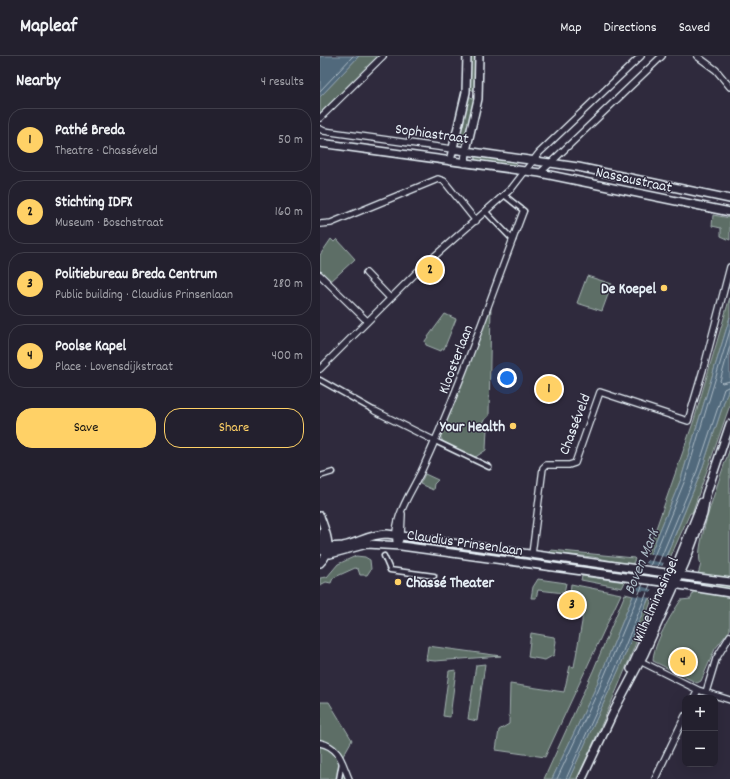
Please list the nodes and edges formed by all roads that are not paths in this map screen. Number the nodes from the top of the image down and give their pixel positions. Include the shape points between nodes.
1 (383, 56) edge
2 (467, 56) edge
3 (480, 56) edge
4 (641, 56) edge
5 (662, 56) edge
6 (697, 56) edge
7 (730, 87) edge
8 (466, 92) junction
9 (478, 94) junction
10 (320, 118) edge
11 (320, 129) edge
12 (320, 143) edge
13 (452, 149) junction
14 (466, 151) junction
15 (533, 160) junction
16 (450, 161) junction
17 (542, 162) joint
18 (465, 163) junction
19 (550, 163) junction
20 (533, 172) junction
21 (504, 195) junction
22 (730, 199) edge
23 (524, 211) joint
24 (486, 212) junction
25 (730, 212) edge
26 (476, 221) junction
27 (320, 224) edge
28 (513, 240) junction
29 (730, 267) edge
30 (366, 273) dead end
31 (320, 275) edge
32 (390, 298) junction
33 (367, 321) junction
34 (320, 369) edge
35 (320, 380) edge
36 (375, 411) joint
37 (730, 424) edge
38 (728, 440) edge
39 (435, 441) junction
40 (489, 467) dead end
41 (333, 472) dead end
42 (320, 476) edge
43 (320, 516) edge
44 (398, 536) junction
45 (397, 546) junction
46 (324, 549) edge
47 (532, 554) junction
48 (384, 556) dead end
49 (320, 563) edge
50 (530, 564) junction
51 (677, 575) junction
52 (434, 576) dead end
53 (730, 582) edge
54 (673, 584) junction
55 (730, 593) edge
56 (730, 636) edge
57 (640, 661) junction
58 (698, 690) junction
59 (706, 692) junction
60 (696, 695) edge
61 (730, 700) edge
62 (615, 709) junction
63 (682, 722) edge
64 (320, 743) edge
65 (343, 760) junction
66 (339, 779) edge
67 (349, 779) edge
68 (582, 779) edge
69 (655, 779) edge

1 - 10 street
2 - 8 street
3 - 9 street
4 - 15 street
5 - 19 street
6 - 7 street via 716,70
8 - 9 street
8 - 13 street
9 - 14 street
11 - 13 street, Sophiastraat
12 - 16 street, Sophiastraat
13 - 14 street, Sophiastraat
13 - 16 street
14 - 15 street, Sophiastraat
14 - 18 street
15 - 17 street, Sophiastraat
15 - 20 street
16 - 18 street, Sophiastraat
17 - 19 street, Nassaustraat
18 - 20 street, Sophiastraat
19 - 20 street
19 - 22 street, Nassaustraat
20 - 21 street
20 - 25 street, Nassaustraat
21 - 23 street
21 - 24 street
23 - 28 street, Kloosterlaan
24 - 26 street
24 - 28 street
26 - 27 street via 444,181 439,179 331,223
26 - 32 street
28 - 39 street, Kloosterlaan
29 - 47 street, Chasséveld via 688,422 600,392 575,463 546,465 543,468
30 - 32 street
31 - 33 street
32 - 33 street
33 - 34 street
35 - 36 street
36 - 39 street
37 - 38 street, Wilhelminasingel
38 - 51 street, Wilhelminasingel via 697,513
39 - 40 street
39 - 44 street, Kloosterlaan via 402,512
41 - 42 street
43 - 46 street via 328,537
44 - 45 street, Kloosterlaan
44 - 46 street, Claudius Prinsenlaan via 371,536 343,546
44 - 47 street, Claudius Prinsenlaan
45 - 46 street, Claudius Prinsenlaan via 367,544
45 - 50 street, Claudius Prinsenlaan
46 - 49 street
47 - 50 street, Claudius Prinsenlaan
47 - 51 street, Claudius Prinsenlaan
48 - 52 street via 390,570
50 - 54 street, Claudius Prinsenlaan
51 - 53 street, Claudius Prinsenlaan
51 - 54 street, Wilhelminasingel
54 - 55 street, Claudius Prinsenlaan
54 - 57 street, Wilhelminasingel
54 - 62 street, Wilhelminasingel
56 - 59 street via 716,659
57 - 58 street
57 - 62 street, Wilhelminasingel
58 - 59 street
58 - 60 street
59 - 61 street
62 - 68 street, Wilhelminasingel
63 - 69 street
64 - 65 street via 333,748
65 - 66 street
65 - 67 street

